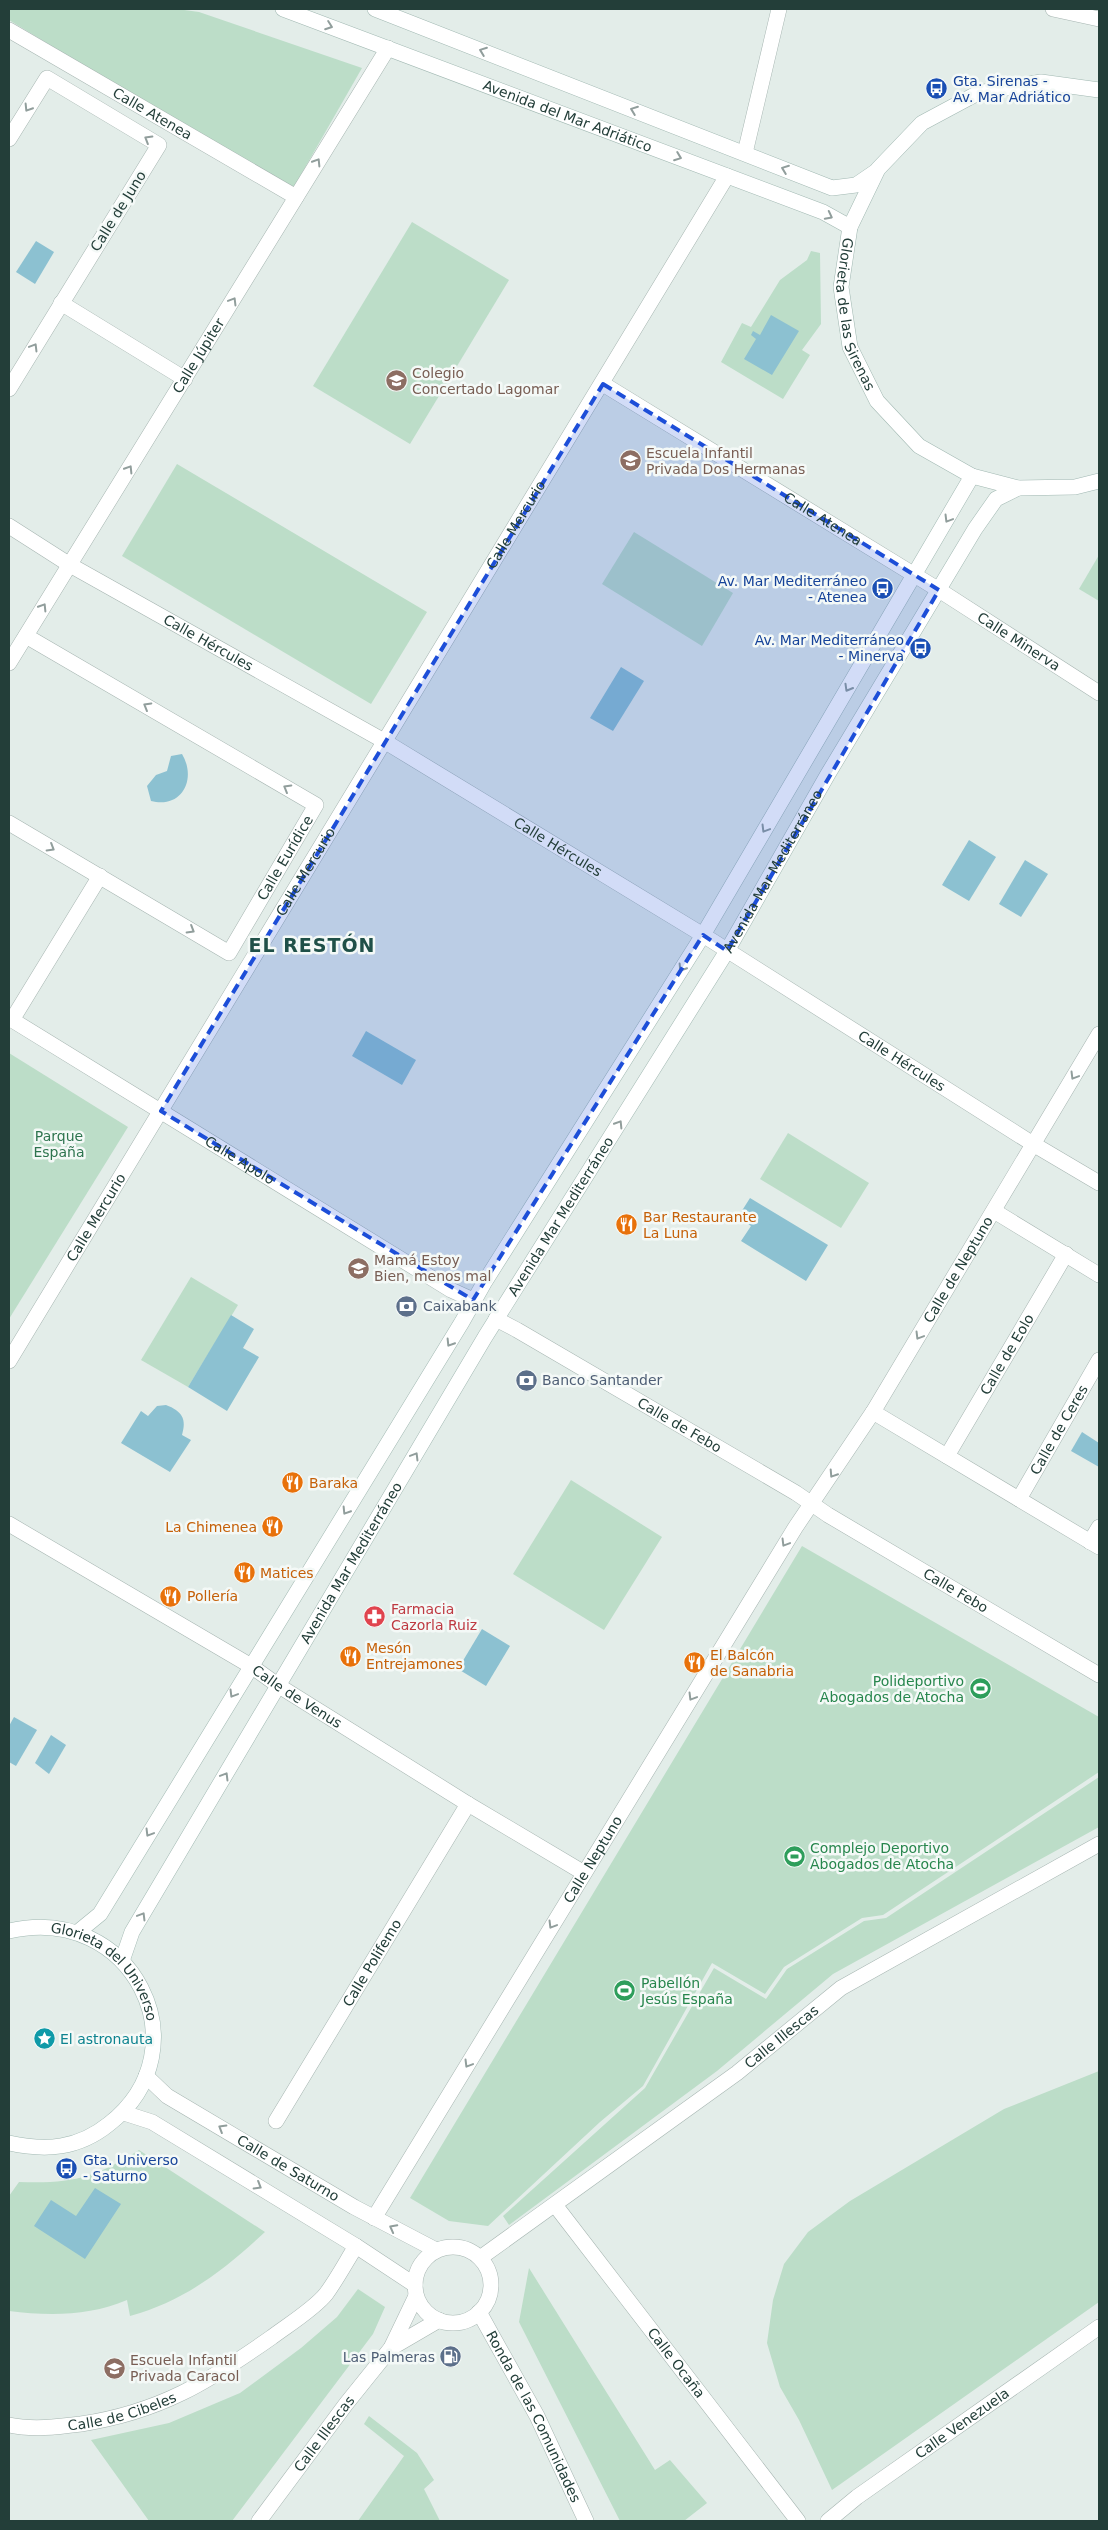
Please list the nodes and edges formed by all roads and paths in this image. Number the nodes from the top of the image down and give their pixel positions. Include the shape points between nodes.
1 (284, 9) edge
2 (375, 9) edge
3 (778, 9) edge
4 (1053, 9) edge
5 (1099, 19) edge
6 (9, 30) edge
7 (388, 48) junction
8 (1099, 90) edge
9 (9, 139) edge
10 (745, 153) junction
11 (878, 169) junction
12 (727, 176) junction
13 (296, 197) junction
14 (850, 227) junction
15 (61, 302) junction
16 (185, 379) junction
17 (603, 384) junction
18 (9, 389) edge
19 (972, 476) junction
20 (1099, 480) edge
21 (1018, 488) junction
22 (9, 526) edge
23 (70, 565) junction
24 (914, 576) junction
25 (939, 590) junction
26 (26, 636) junction
27 (9, 663) edge
28 (1099, 693) edge
29 (384, 742) junction
30 (316, 805) junction
31 (338, 817) junction
32 (9, 823) edge
33 (100, 876) junction
34 (703, 934) junction
35 (727, 951) junction
36 (229, 953) junction
37 (249, 965) junction
38 (11, 1019) edge
39 (1099, 1034) edge
40 (160, 1111) junction
41 (1033, 1144) junction
42 (1099, 1183) edge
43 (994, 1210) junction
44 (1066, 1254) junction
45 (1099, 1275) edge
46 (473, 1300) junction
47 (496, 1320) junction
48 (9, 1360) edge
49 (1099, 1360) edge
50 (873, 1412) junction
51 (947, 1456) junction
52 (1019, 1499) junction
53 (812, 1503) junction
54 (9, 1524) edge
55 (1099, 1526) edge
56 (1095, 1544) edge
57 (251, 1666) junction
58 (1099, 1675) edge
59 (279, 1686) junction
60 (468, 1804) junction
61 (1099, 1844) edge
62 (584, 1873) junction
63 (9, 1931) edge
64 (78, 1932) junction
65 (122, 1960) junction
66 (146, 2076) junction
67 (124, 2113) junction
68 (276, 2121) dead end
69 (9, 2143) edge
70 (555, 2205) junction
71 (374, 2218) junction
72 (356, 2246) junction
73 (436, 2250) junction
74 (480, 2258) junction
75 (415, 2290) junction
76 (479, 2312) junction
77 (439, 2320) junction
78 (1099, 2327) edge
79 (391, 2348) junction
80 (9, 2426) edge
81 (259, 2521) edge
82 (586, 2521) edge
83 (798, 2521) edge
84 (828, 2521) edge

1 -> 7 street, Avenida del Mar Adriático
10 -> 2 street
3 - 10 street
4 - 5 street
6 - 13 street, Calle Atenea
7 -> 12 street, Avenida del Mar Adriático
13 -> 7 street, Calle Júpiter
8 - 11 street, Glorieta de las Sirenas via 1041,82 978,93 922,123
15 -> 9 street, Calle de Juno via 159,145 47,78
11 -> 10 street via 856,185 832,188
11 - 14 street, Glorieta de las Sirenas
12 -> 14 street, Avenida del Mar Adriático via 823,212
12 - 17 street, Calle Mercurio
16 -> 13 street, Calle Júpiter
14 - 19 street, Glorieta de las Sirenas via 841,287 850,346 877,401 919,446
15 - 16 street
18 -> 15 street, Calle de Juno
23 -> 16 street, Calle Júpiter
17 - 24 street, Calle Atenea
17 - 29 street, Calle Mercurio
19 - 21 street, Glorieta de las Sirenas
19 -> 24 street, Avenida Mar Mediterráneo
20 - 21 street, Glorieta de las Sirenas via 1075,488
21 - 25 street, Avenida Mar Mediterráneo via 996,499
22 - 23 street, Calle Hércules
26 -> 23 street, Calle Júpiter
23 - 29 street, Calle Hércules
24 - 25 street, Calle Atenea
24 -> 34 street, Avenida Mar Mediterráneo
25 - 28 street, Calle Minerva
25 - 35 street, Avenida Mar Mediterráneo via 828,774
26 - 27 street, Calle Júpiter
30 -> 26 street, Calle Eurídice
29 - 31 street, Calle Mercurio
29 - 34 street, Calle Hércules
30 - 31 street
30 - 36 street, Calle Eurídice
31 - 37 street, Calle Mercurio
32 -> 33 street
33 -> 36 street
33 - 38 street
34 - 35 street, Calle Hércules
34 -> 46 street, Avenida Mar Mediterráneo
35 - 41 street, Calle Hércules
47 -> 35 street, Avenida Mar Mediterráneo
36 - 37 street
37 - 40 street, Calle Mercurio
38 - 40 street, Calle Apolo
39 -> 41 street, Calle de Neptuno
40 - 46 street, Calle Apolo
40 - 48 street, Calle Mercurio
41 - 42 street, Calle Hércules
41 - 43 street, Calle de Neptuno
43 - 44 street
43 -> 50 street, Calle de Neptuno
44 - 45 street
44 - 51 street, Calle de Eolo
46 -> 57 street, Avenida Mar Mediterráneo
47 - 53 street, Calle de Febo via 526,1334
59 -> 47 street, Avenida Mar Mediterráneo
49 - 52 street, Calle de Ceres
50 - 51 street
50 -> 53 street, Calle de Neptuno
51 - 52 street
52 - 56 street
53 - 58 street, Calle Febo
53 -> 62 street, Calle Neptuno
54 - 57 street, Calle de Venus
55 - 56 street
57 - 59 street, Calle de Venus
57 -> 64 street, Avenida Mar Mediterráneo via 100,1914
59 - 60 street, Calle de Venus
65 -> 59 street, Avenida Mar Mediterráneo via 132,1932
60 - 62 street, Calle de Venus
60 - 68 street, Calle Polifemo
61 - 70 street, Calle Illescas via 841,1988 737,2073
62 -> 71 street, Calle Neptuno
63 - 64 street, Glorieta del Universo via 53,1926
64 - 65 street, Glorieta del Universo via 102,1944
65 - 66 street, Glorieta del Universo via 140,1986 151,2015 153,2046
66 - 67 street, Glorieta del Universo
71 -> 66 street, Calle de Saturno via 167,2096
67 - 69 street, Glorieta del Universo via 98,2134 67,2146 34,2149
67 -> 72 street via 152,2122
70 - 74 street, Calle Illescas
70 - 83 street, Calle Ocaña
73 -> 71 street, Calle de Saturno
72 - 75 street
72 - 80 street, Calle de Cibeles via 325,2296 243,2357 179,2396 102,2421 62,2427
73 - 74 street via 455,2247 469,2250
73 - 75 street via 420,2265
74 - 76 street via 488,2270 491,2285 488,2299
75 - 77 street via 424,2310
75 - 79 street, Calle Illescas
76 - 77 street via 461,2322
76 - 82 street, Ronda de las Comunidades via 537,2416
77 - 79 street, Calle Illescas
78 - 84 street, Calle Venezuela via 857,2497
79 - 81 street, Calle Illescas

